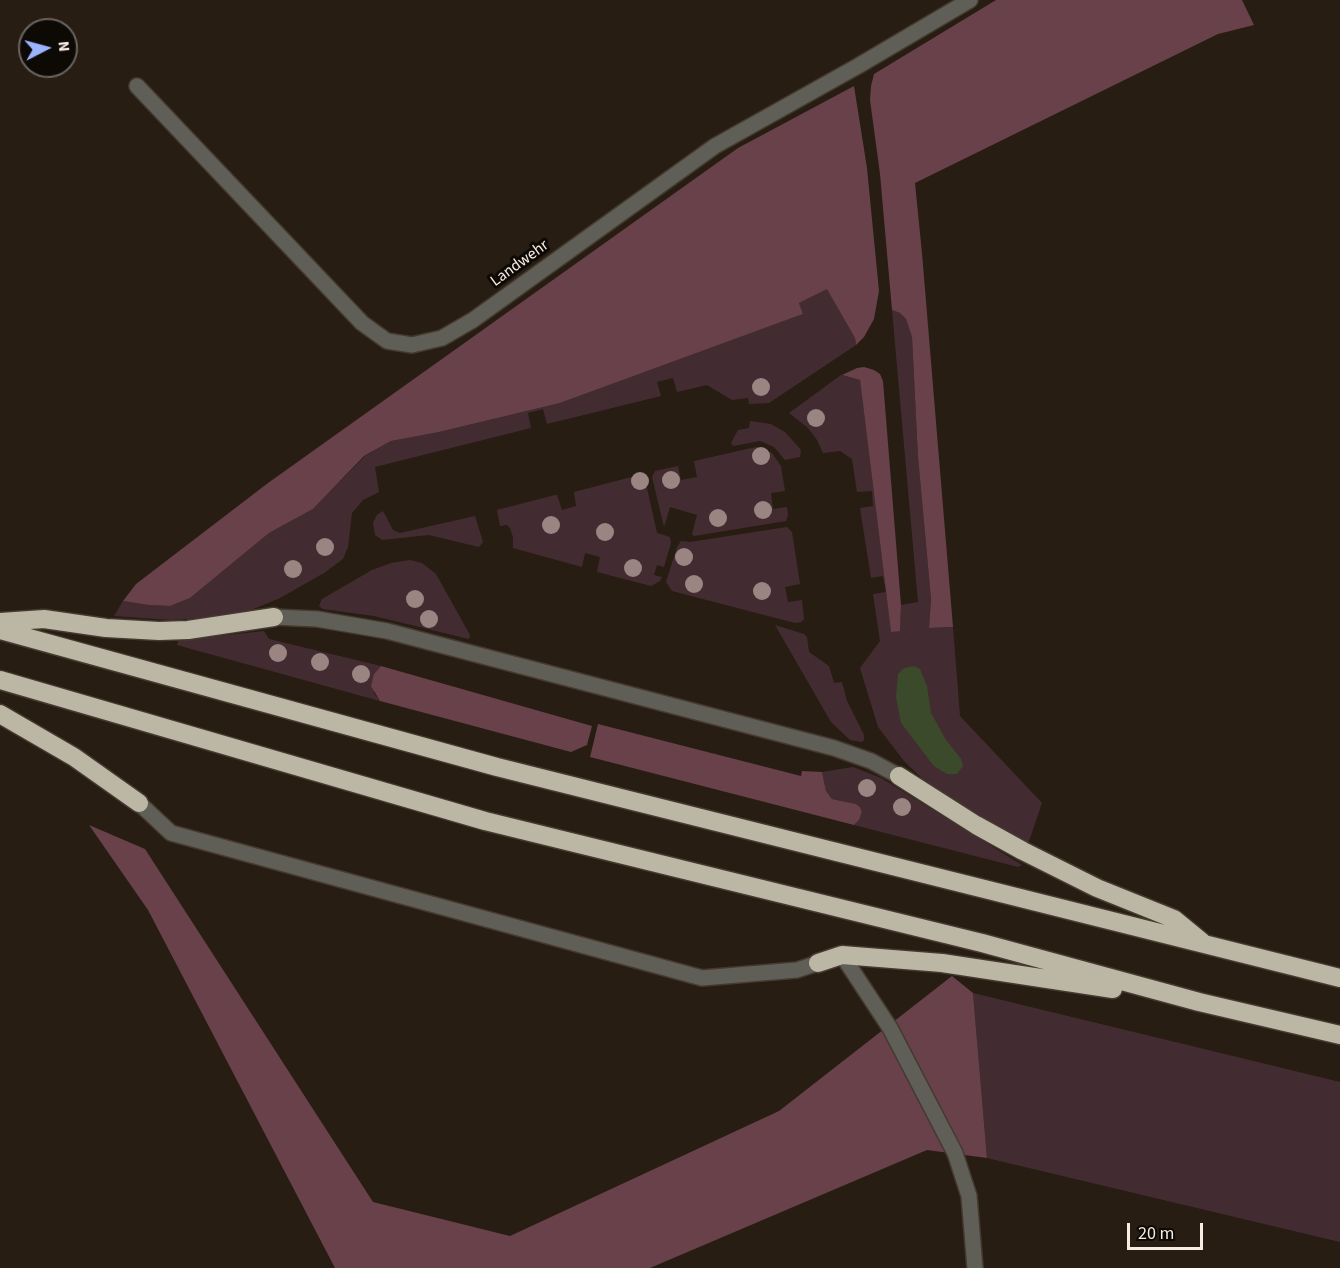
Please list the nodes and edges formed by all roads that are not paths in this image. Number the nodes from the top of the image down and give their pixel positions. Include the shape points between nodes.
1 (969, 0) edge
2 (137, 86) dead end
3 (274, 617) joint
4 (0, 622) edge
5 (0, 630) edge
6 (0, 680) edge
7 (0, 714) edge
8 (899, 776) joint
9 (139, 803) joint
10 (1205, 945) junction
11 (842, 955) junction
12 (818, 963) joint
13 (1340, 978) edge
14 (1199, 1002) junction
15 (1340, 1035) edge
16 (975, 1268) edge

1 - 2 street, Landwehr via 716,146 465,325 442,338 412,345 387,341 362,323
3 - 4 highway via 159,631 44,619
3 - 8 street via 317,619 387,631 834,748
5 - 10 highway via 497,767
6 - 14 highway via 485,821 982,943
7 - 9 highway via 74,757
8 - 10 highway via 1023,851 1097,888 1174,919
9 - 12 street via 171,833 702,978 797,970
10 - 13 highway
11 - 12 highway
11 - 14 highway via 942,963
11 - 16 street via 890,1028 955,1152 969,1196
14 - 15 highway

